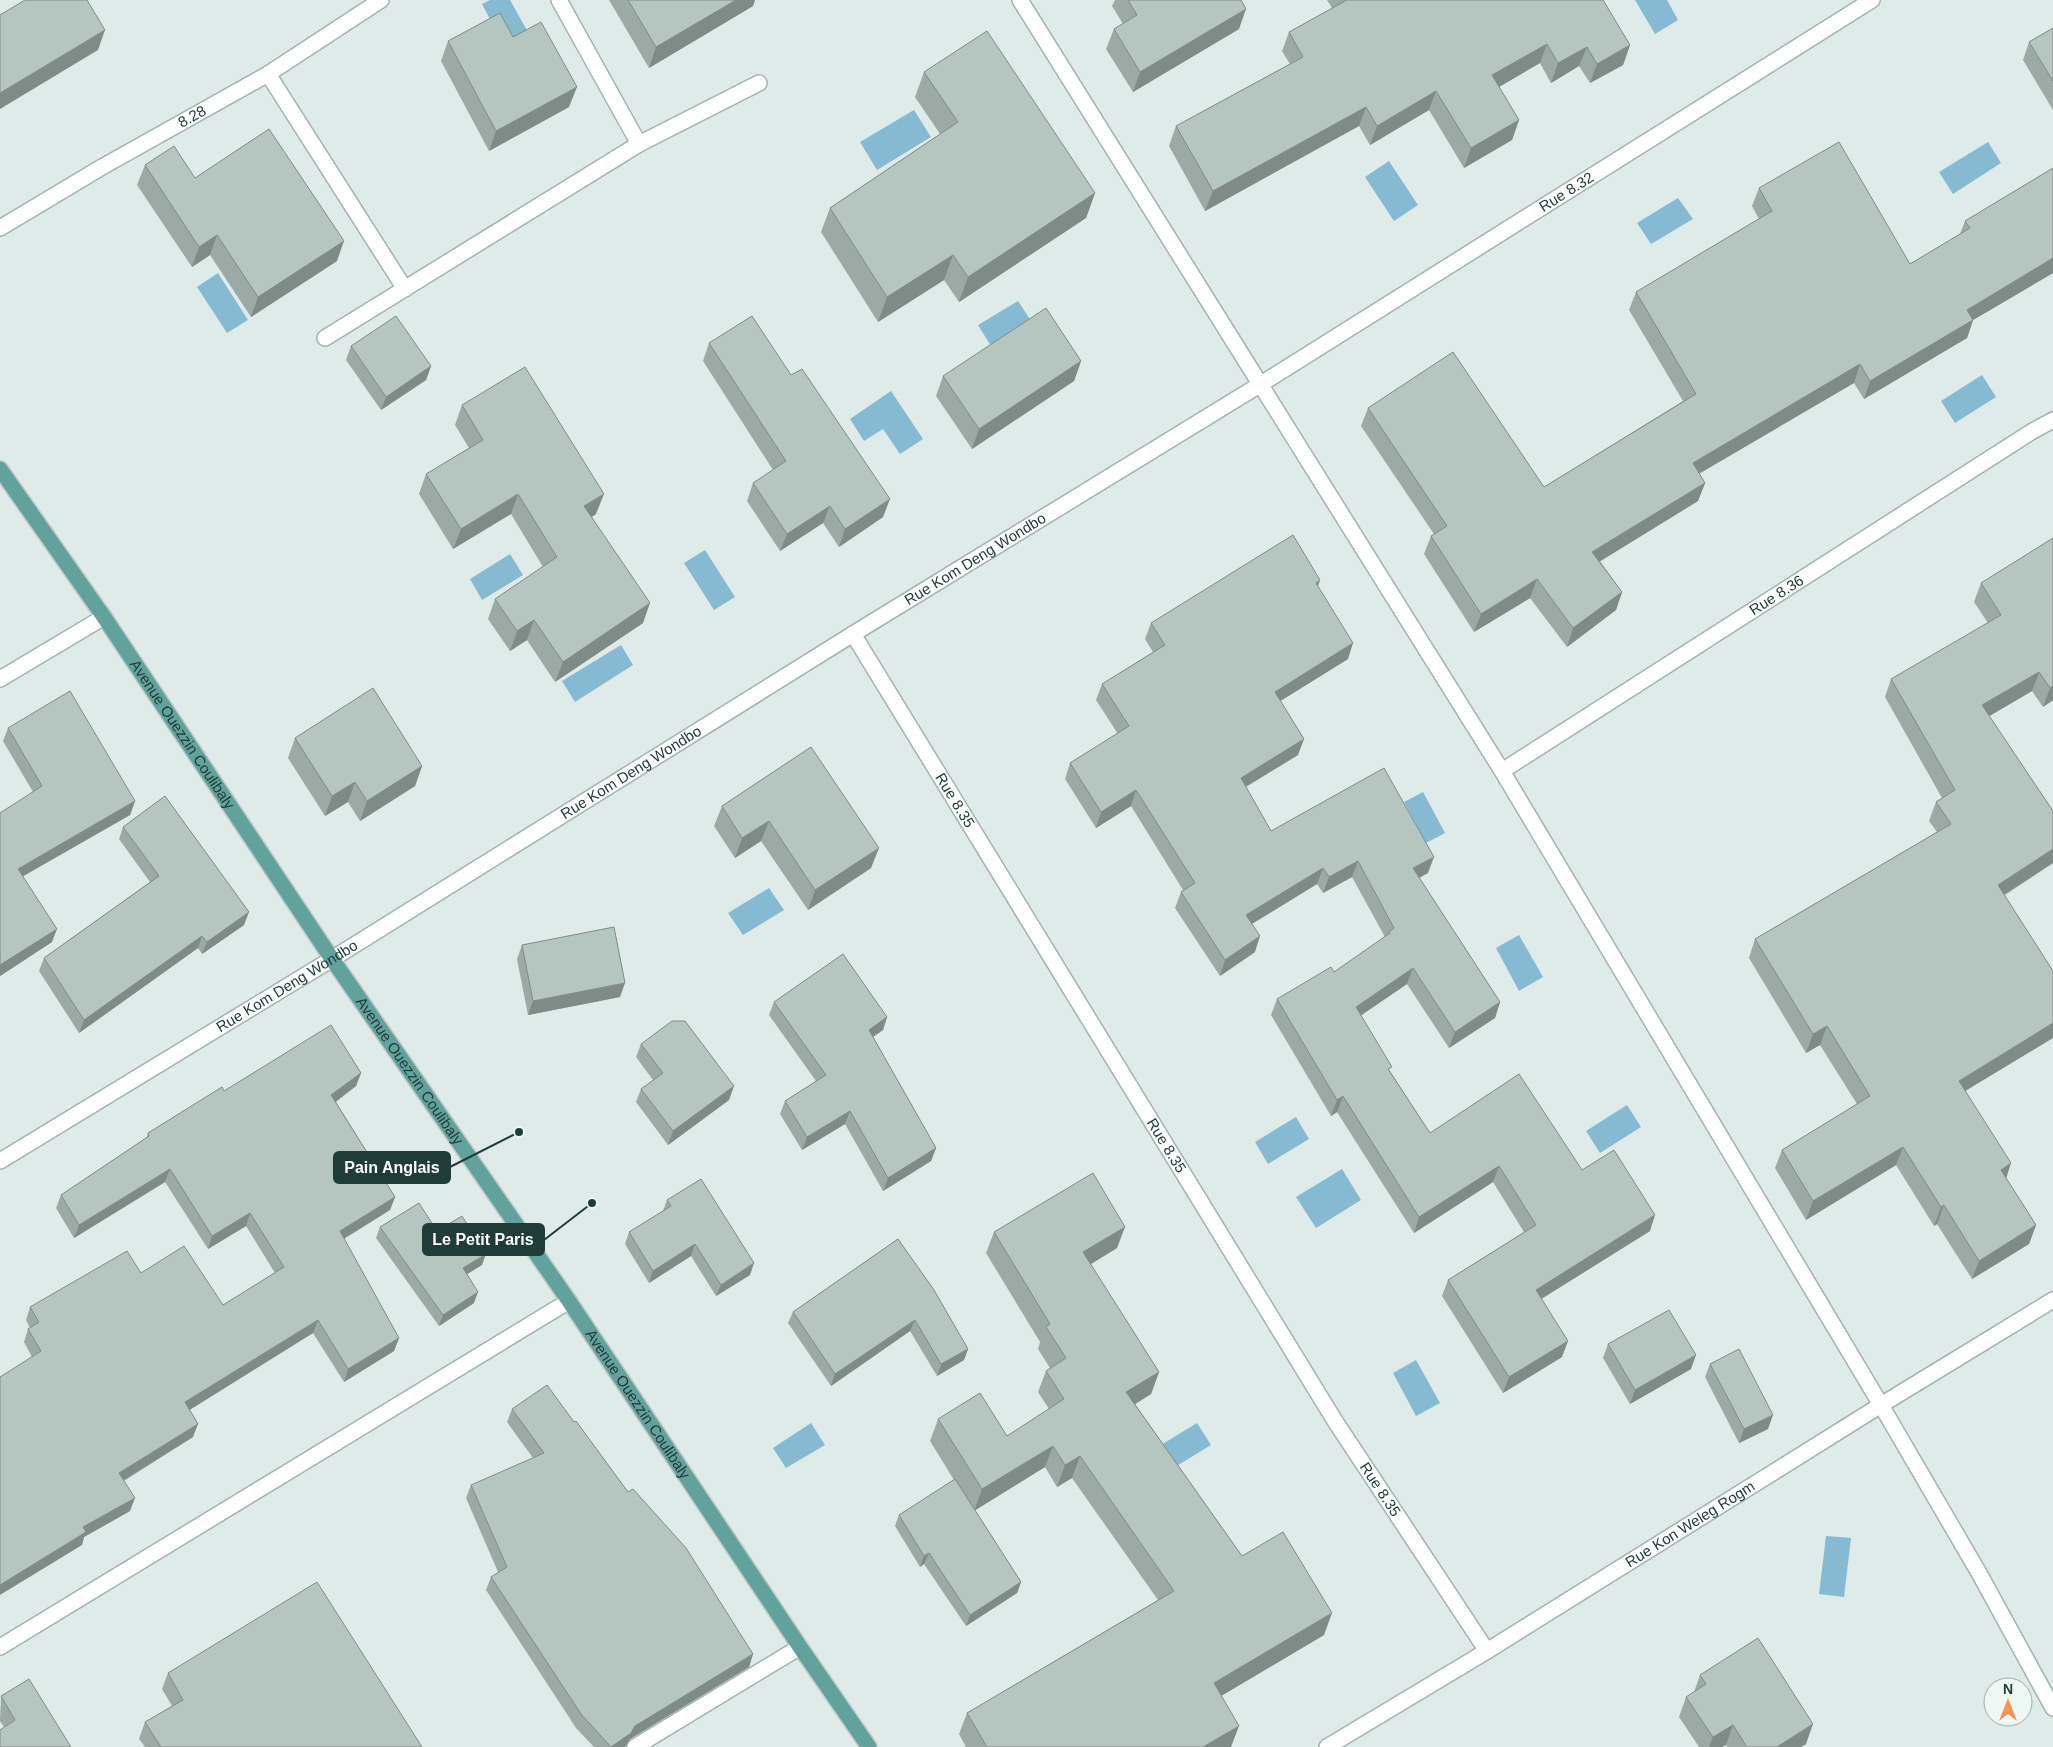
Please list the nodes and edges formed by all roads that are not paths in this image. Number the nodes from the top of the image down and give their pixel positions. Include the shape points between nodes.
1 (381, 0) edge
2 (558, 0) edge
3 (1020, 0) edge
4 (1872, 0) edge
5 (268, 74) junction
6 (759, 83) dead end
7 (640, 144) junction
8 (0, 228) edge
9 (405, 289) junction
10 (325, 338) dead end
11 (1261, 384) junction
12 (2053, 420) edge
13 (0, 469) edge
14 (104, 617) junction
15 (853, 634) junction
16 (0, 679) edge
17 (1502, 771) junction
18 (332, 958) junction
19 (0, 1161) edge
20 (2053, 1300) edge
21 (569, 1301) junction
22 (1881, 1405) junction
23 (0, 1647) edge
24 (800, 1647) junction
25 (1487, 1652) junction
26 (2053, 1708) edge
27 (635, 1747) edge
28 (870, 1747) edge
29 (1327, 1747) edge

1 - 5 street, 8.28
2 - 7 street
3 - 11 street
4 - 11 street, Rue 8.32
5 - 8 street, 8.28
5 - 9 street
6 - 7 street
7 - 9 street
9 - 10 street
11 - 15 street, Rue Kom Deng Wondbo
11 - 17 street
12 - 17 street, Rue 8.36
13 - 14 main road, Avenue Ouezzin Coulibaly
14 - 16 street
14 - 18 main road, Avenue Ouezzin Coulibaly
15 - 18 street, Rue Kom Deng Wondbo
15 - 25 street, Rue 8.35 via 1335,1420
17 - 22 street
18 - 19 street, Rue Kom Deng Wondbo
18 - 21 main road, Avenue Ouezzin Coulibaly
20 - 22 street, Rue Kon Weleg Rogm
21 - 23 street
21 - 24 main road, Avenue Ouezzin Coulibaly
22 - 25 street, Rue Kon Weleg Rogm
22 - 26 street
24 - 27 street
24 - 28 main road, Avenue Ouezzin Coulibaly
25 - 29 street, Rue Kon Weleg Rogm

